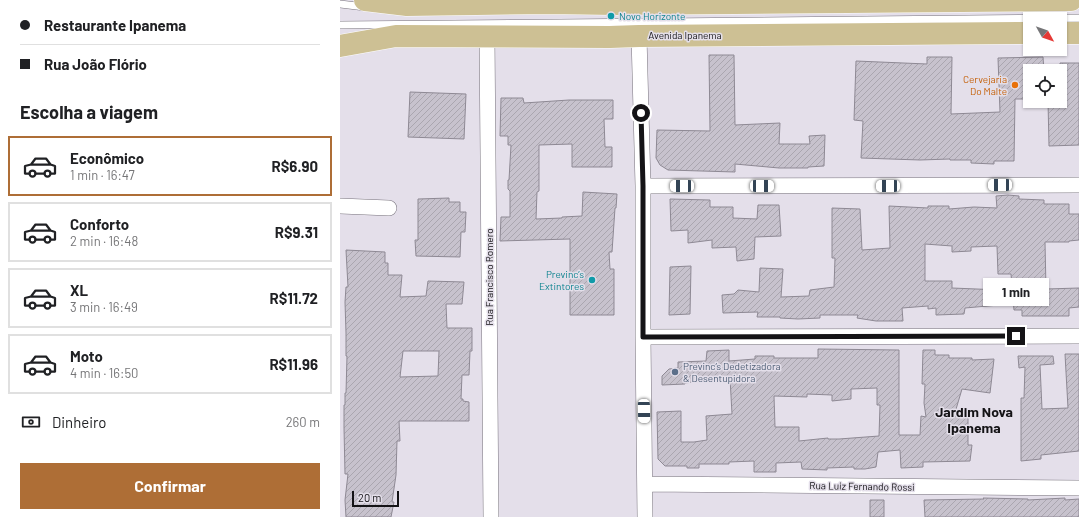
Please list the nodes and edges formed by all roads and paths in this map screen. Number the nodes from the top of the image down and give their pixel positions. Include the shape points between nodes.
1 (366, 0) edge
2 (1071, 0) edge
3 (340, 4) edge
4 (407, 5) junction
5 (1079, 5) edge
6 (1079, 18) edge
7 (340, 25) edge
8 (1023, 33) edge
9 (1067, 33) edge
10 (1079, 33) edge
11 (487, 36) junction
12 (639, 36) junction
13 (347, 41) edge
14 (1079, 185) edge
15 (643, 186) junction
16 (340, 206) edge
17 (389, 208) dead end
18 (1079, 336) edge
19 (643, 337) junction
20 (645, 484) junction
21 (1079, 488) edge
22 (491, 517) edge
23 (645, 517) edge

1 - 4 main road
2 - 4 main road
3 - 4 lane
3 - 5 lane via 422,12
6 - 7 lane
8 - 12 main road, Avenida Ipanema
9 - 10 main road
11 - 12 main road, Avenida Ipanema
11 - 13 main road, Avenida Ipanema via 396,36
11 - 22 street, Rua Francisco Romero
12 - 15 street
14 - 15 street
15 - 19 street
16 - 17 street
18 - 19 street
19 - 20 street
20 - 21 street, Rua Luiz Fernando Rossi
20 - 23 street

